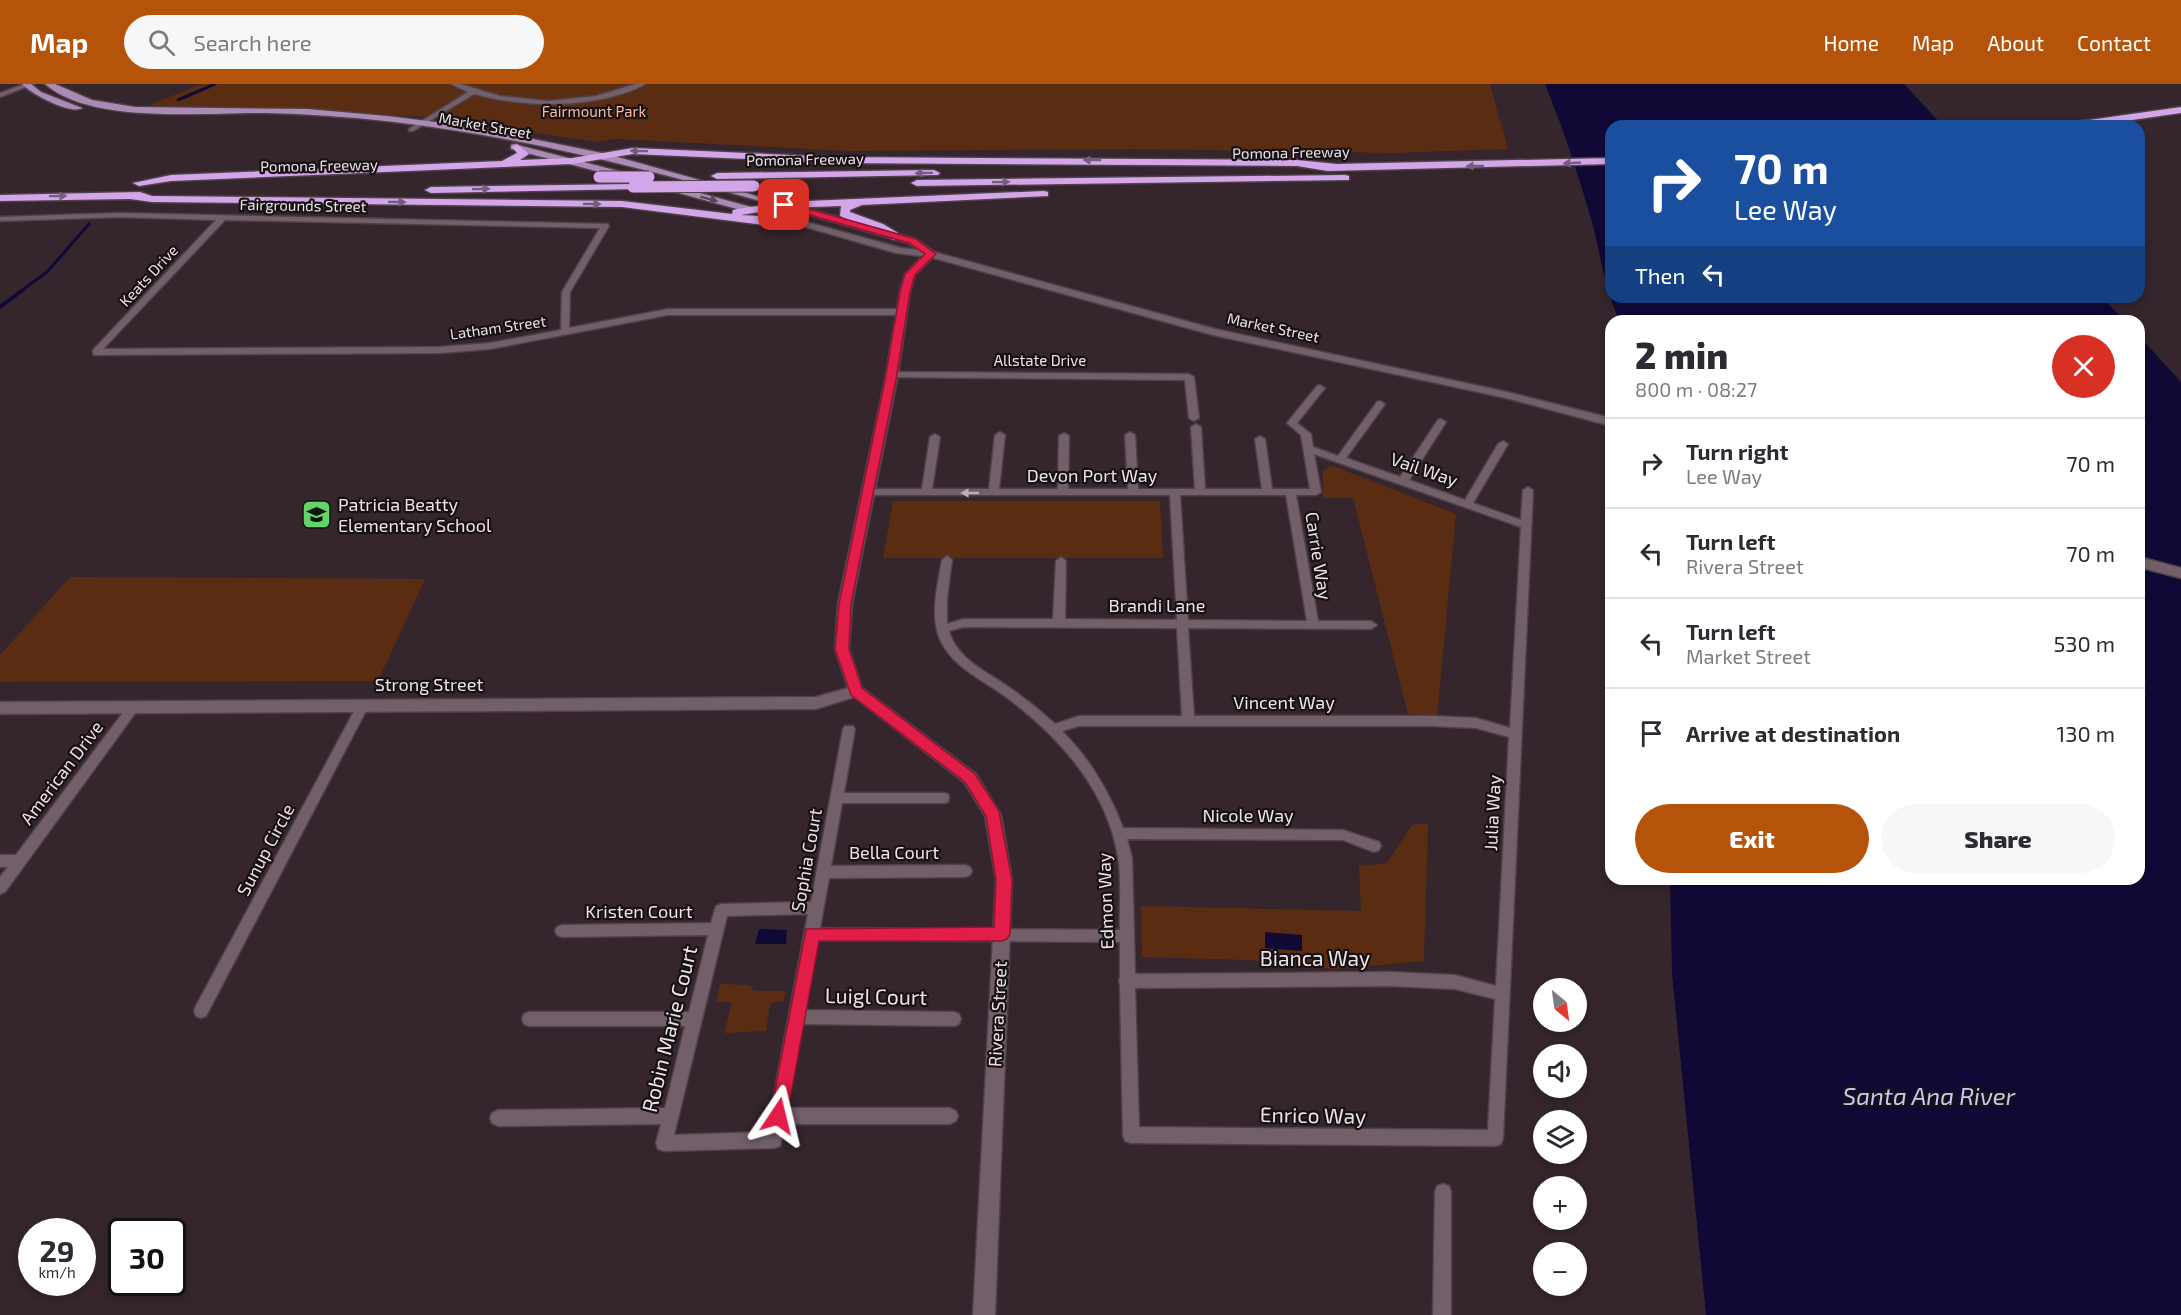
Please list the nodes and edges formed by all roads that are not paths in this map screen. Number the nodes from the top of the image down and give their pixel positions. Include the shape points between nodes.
1 (28, 84) edge
2 (49, 84) edge
3 (454, 84) edge
4 (642, 84) edge
5 (472, 92) junction
6 (0, 94) edge
7 (2181, 110) edge
8 (2110, 120) edge
9 (422, 123) junction
10 (411, 130) junction
11 (517, 147) junction
12 (602, 156) junction
13 (572, 161) junction
14 (1605, 161) edge
15 (492, 164) junction
16 (1337, 173) junction
17 (1605, 173) edge
18 (1569, 175) dead end
19 (1501, 176) dead end
20 (139, 183) junction
21 (0, 187) edge
22 (129, 195) junction
23 (0, 198) edge
24 (862, 202) junction
25 (784, 205) junction
26 (748, 209) junction
27 (712, 213) junction
28 (222, 218) junction
29 (0, 219) edge
30 (798, 222) junction
31 (894, 236) junction
32 (931, 254) junction
33 (901, 312) junction
34 (565, 332) junction
35 (96, 352) joint
36 (891, 375) junction
37 (1320, 388) dead end
38 (1380, 404) dead end
39 (1605, 420) edge
40 (1441, 422) dead end
41 (1000, 435) dead end
42 (1130, 435) dead end
43 (1064, 436) dead end
44 (935, 437) dead end
45 (1260, 439) dead end
46 (1503, 444) dead end
47 (1311, 449) junction
48 (1341, 459) junction
49 (1403, 481) junction
50 (1528, 490) dead end
51 (868, 492) junction
52 (994, 492) junction
53 (1133, 492) junction
54 (1200, 492) junction
55 (926, 493) junction
56 (1063, 493) junction
57 (1175, 493) junction
58 (1268, 493) junction
59 (1291, 493) junction
60 (1468, 503) junction
61 (1526, 525) junction
62 (947, 560) dead end
63 (1061, 561) dead end
64 (2145, 564) edge
65 (2181, 573) edge
66 (1059, 623) junction
67 (1182, 624) junction
68 (1312, 624) junction
69 (1371, 625) dead end
70 (943, 629) junction
71 (856, 691) junction
72 (363, 705) junction
73 (0, 708) edge
74 (132, 709) junction
75 (1188, 721) junction
76 (849, 729) dead end
77 (1054, 729) junction
78 (1515, 734) junction
79 (837, 798) junction
80 (943, 798) dead end
81 (1121, 833) junction
82 (1374, 846) dead end
83 (0, 861) edge
84 (19, 861) junction
85 (965, 871) dead end
86 (823, 872) junction
87 (0, 888) edge
88 (817, 908) junction
89 (716, 929) junction
90 (562, 931) dead end
91 (812, 934) junction
92 (1002, 934) junction
93 (1125, 936) junction
94 (1126, 981) junction
95 (1502, 993) junction
96 (201, 1011) dead end
97 (797, 1017) junction
98 (529, 1019) dead end
99 (694, 1019) junction
100 (954, 1019) dead end
101 (671, 1116) junction
102 (778, 1116) junction
103 (950, 1116) dead end
104 (498, 1118) dead end
105 (1131, 1135) joint
106 (1495, 1138) joint
107 (774, 1140) joint
108 (1443, 1192) dead end
109 (984, 1315) edge
110 (1442, 1315) edge

1 - 6 street
1 - 10 main road, Market Street via 38,94 69,106 115,114 299,119
2 - 9 main road, Market Street via 79,99 123,107 309,112
3 - 5 street
4 - 5 street via 616,94 559,103 522,102
5 - 9 street
7 - 8 highway
9 - 10 street
9 - 12 main road, Market Street via 522,138
10 - 11 main road, Market Street
11 - 13 main road, Market Street
11 - 15 highway via 525,152 521,158
12 - 13 highway
16 -> 12 highway via 1297,163 834,160 644,151
12 - 25 main road, Market Street
13 - 15 highway
13 -> 26 main road, Market Street
14 -> 16 highway, Pomona Freeway
15 - 20 highway via 171,178
16 - 19 highway, Pomona Freeway
16 -> 20 highway, Pomona Freeway, bridge
22 -> 16 highway, Pomona Freeway, bridge
16 - 24 highway via 1233,186
17 - 18 highway
20 - 21 highway, Pomona Freeway
23 -> 22 highway, Pomona Freeway
22 -> 27 highway via 152,199 622,204
24 - 25 highway
24 - 31 highway via 847,206 844,214
25 - 26 highway
25 - 31 street, Market Street
26 - 27 highway
26 - 30 street, Market Street
27 - 30 highway
28 - 29 street, Fairgrounds Street
28 - 34 street, Fairgrounds Street via 605,226 566,292
28 - 35 street, Keats Drive
30 - 32 street, Market Street via 900,251
31 - 32 street, Market Street via 912,241
32 - 33 street via 910,274
32 - 39 street, Market Street via 1213,332 1508,395
33 - 34 street, Latham Street via 668,312
33 - 36 street
34 - 35 street, Latham Street via 490,346 440,350
36 - 51 street
36 - 54 street, Allstate Drive via 1189,377
37 - 47 street via 1292,423 1306,434
38 - 48 street
40 - 49 street
41 - 52 street
42 - 53 street
43 - 56 street
44 - 55 street
45 - 58 street
46 - 60 street
47 - 48 street, Vail Way
47 - 59 street, Devon Port Way via 1316,492
48 - 49 street, Vail Way
49 - 60 street, Vail Way
50 - 61 street, Julia Way
51 - 55 street, Devon Port Way
51 - 71 street via 845,604 842,649
52 -> 55 street, Devon Port Way
52 - 56 street, Devon Port Way
53 - 56 street, Devon Port Way
53 - 57 street, Devon Port Way
54 - 57 street, Devon Port Way
54 - 58 street, Devon Port Way
57 - 67 street
58 - 59 street, Devon Port Way
59 - 68 street, Carrie Way
60 - 61 street, Vail Way
61 - 78 street, Julia Way
62 - 70 street, Edmon Way via 940,618
63 - 66 street
64 - 65 street
66 - 67 street, Brandi Lane
66 - 70 street, Brandi Lane via 963,623
67 - 68 street, Brandi Lane
67 - 75 street
68 - 69 street, Brandi Lane
70 - 77 street, Edmon Way via 954,652 970,667
71 - 72 street, Strong Street via 816,703
71 - 92 street, Rivera Street via 970,778 993,816 1004,880
72 - 74 street, Strong Street
72 - 96 street, Sunup Circle
73 - 74 street, Strong Street
74 - 84 street, American Drive
75 - 77 street, Vincent Way via 1079,721
75 - 78 street, Vincent Way via 1433,721 1476,723
76 - 79 street, Sophia Court
77 - 81 street, Edmon Way via 1092,776
78 - 95 street, Julia Way
79 - 80 street
79 - 86 street, Sophia Court
81 - 82 street, Nicole Way via 1343,835
81 - 93 street, Edmon Way via 1125,858
83 - 84 street
84 - 87 street, American Drive
85 - 86 street, Bella Court
86 - 88 street, Sophia Court
88 - 89 street, Robin Marie Court via 721,910
88 - 91 street, Sophia Court
89 - 90 street, Kristen Court
89 - 99 street, Robin Marie Court
91 - 92 street
91 - 97 street, Sophia Court
92 - 93 street
92 - 109 street, Rivera Street
93 - 94 street, Edmon Way
94 - 95 street, Bianca Way via 1400,980 1455,982
94 - 105 street, Edmon Way
95 - 106 street, Julia Way
97 - 100 street, Luigl Court
97 - 102 street, Sophia Court
98 - 99 street
99 - 101 street, Robin Marie Court
101 - 104 street
101 - 107 street, Robin Marie Court via 664,1143
102 - 103 street
102 - 107 street, Sophia Court
105 - 106 street, Enrico Way
108 - 110 street

